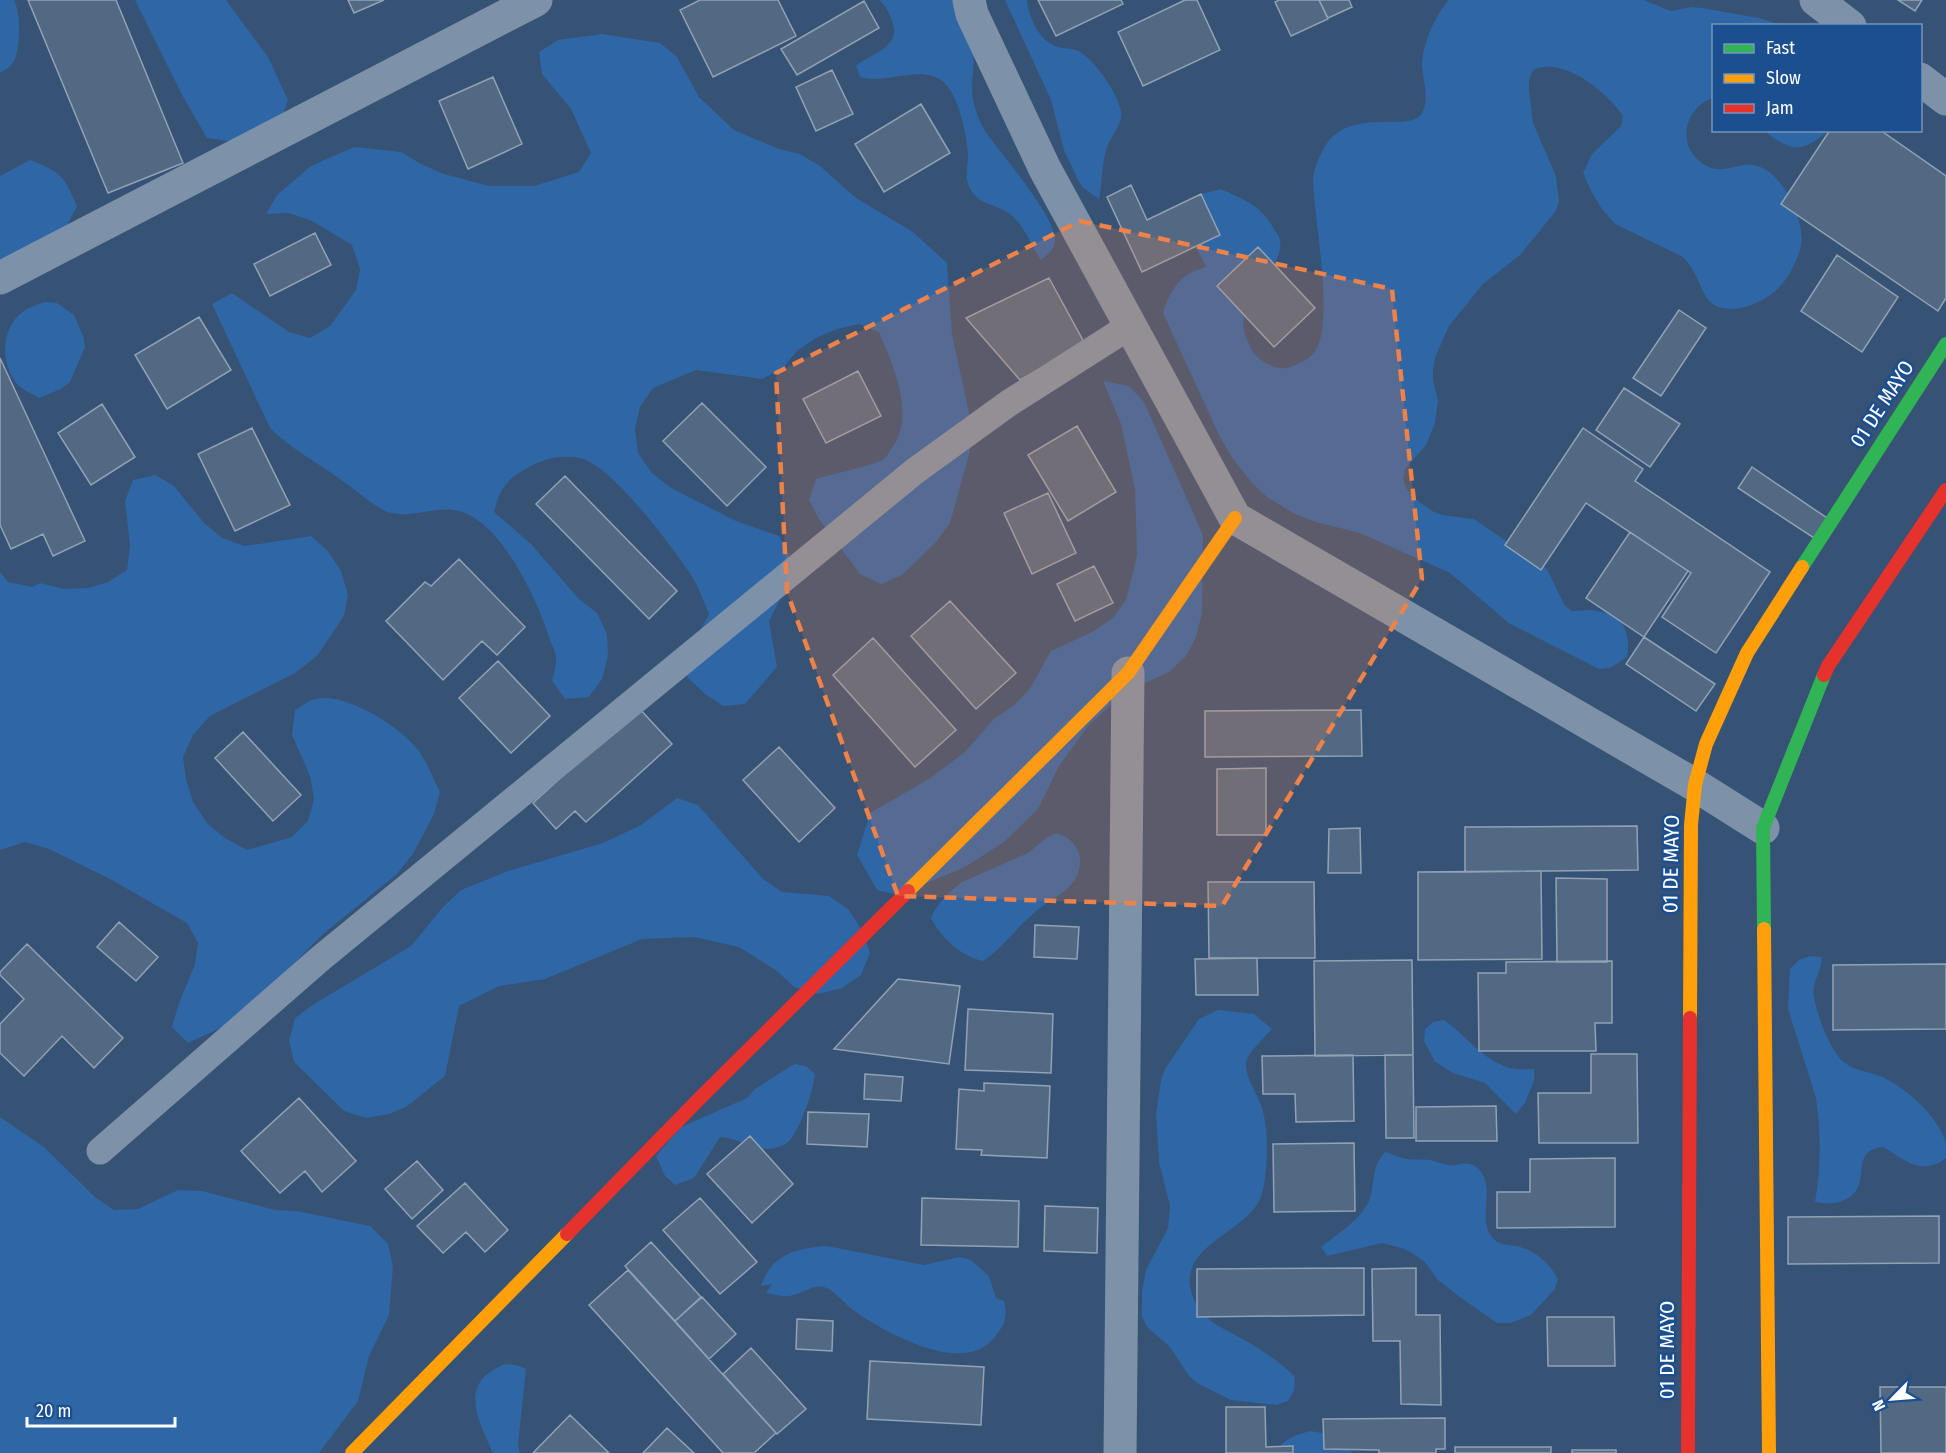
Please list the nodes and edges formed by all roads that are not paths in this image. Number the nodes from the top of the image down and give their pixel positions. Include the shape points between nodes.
1 (536, 0) edge
2 (969, 0) edge
3 (1816, 0) edge
4 (1847, 24) edge
5 (1922, 81) edge
6 (1946, 99) edge
7 (0, 278) edge
8 (1130, 326) junction
9 (1946, 344) edge
10 (1946, 490) edge
11 (1235, 518) junction
12 (1128, 673) junction
13 (1695, 785) junction
14 (1763, 828) junction
15 (100, 1151) dead end
16 (352, 1453) edge
17 (1120, 1453) edge
18 (1688, 1453) edge
19 (1769, 1453) edge

1 - 7 street
2 - 8 street via 972,14 1045,169
3 - 4 street
5 - 6 street
8 - 11 street
8 - 15 lane via 1010,403 915,471 321,958
9 - 13 street, 01 DE MAYO via 1747,653 1706,744
10 - 14 street via 1828,666
11 - 12 street
11 - 13 street
12 - 16 street via 699,1099
12 - 17 street
13 - 14 street
13 - 18 street, 01 DE MAYO via 1691,837
14 - 19 street

